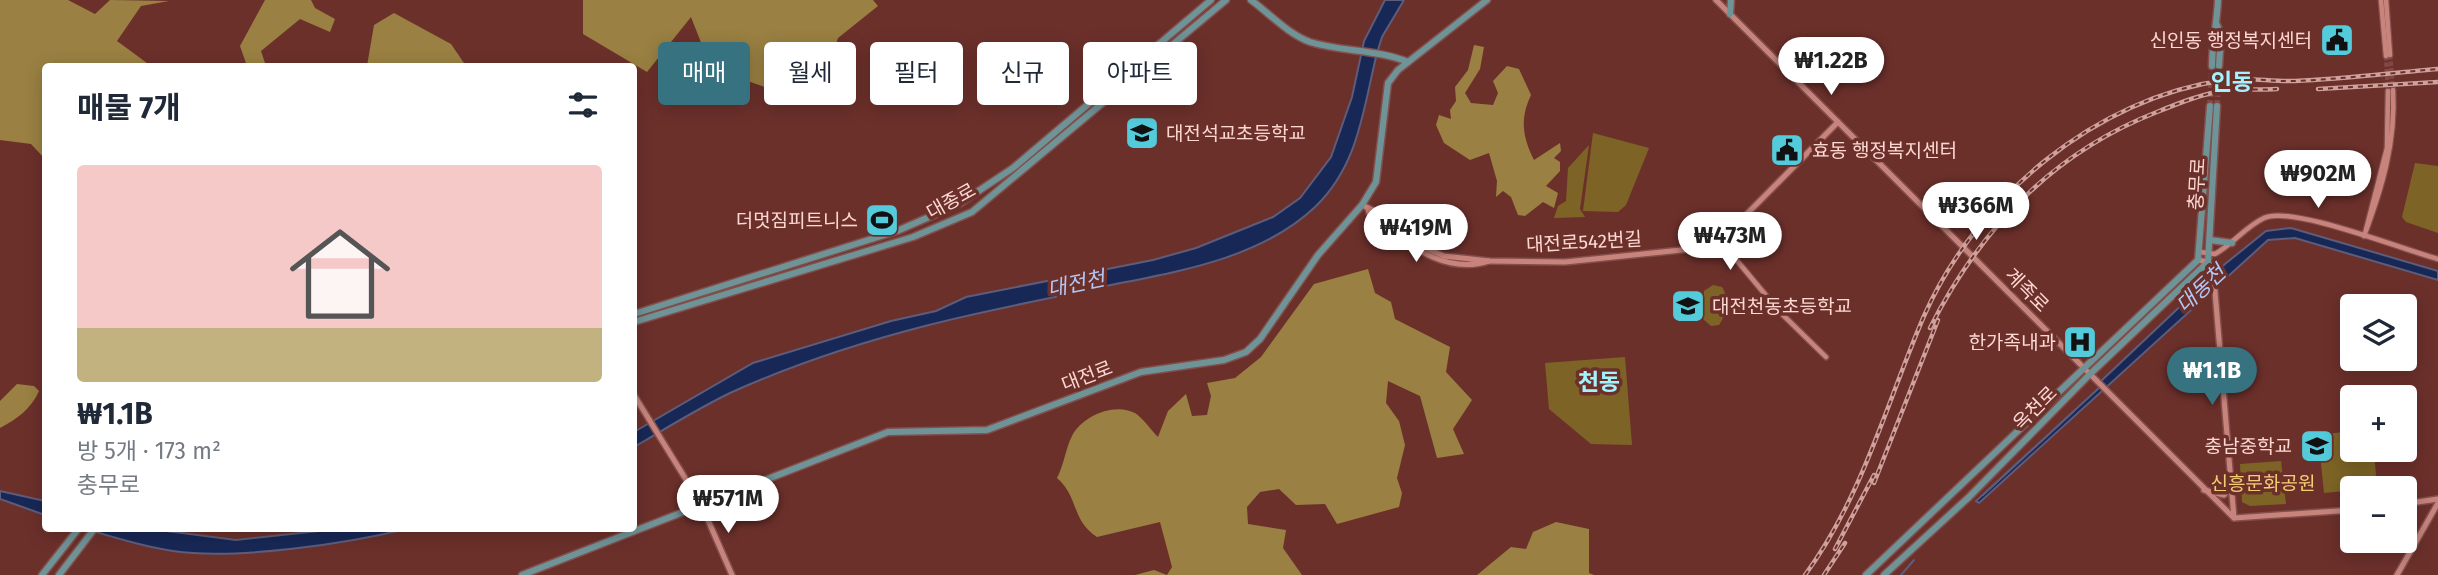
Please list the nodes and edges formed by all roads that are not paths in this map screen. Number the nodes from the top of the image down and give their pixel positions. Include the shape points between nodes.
1 (1211, 0) edge
2 (1226, 0) edge
3 (1251, 0) edge
4 (1488, 0) edge
5 (1716, 0) edge
6 (1731, 0) edge
7 (2218, 0) edge
8 (2384, 0) edge
9 (1730, 14) junction
10 (2388, 55) tunnel mouth
11 (1408, 62) junction
12 (2215, 66) tunnel mouth
13 (2391, 90) tunnel mouth
14 (1838, 122) junction
15 (1365, 207) junction
16 (2365, 234) junction
17 (2210, 240) junction
18 (2232, 243) junction
19 (1720, 246) junction
20 (2210, 254) junction
21 (2199, 256) junction
22 (2438, 259) edge
23 (2208, 262) junction
24 (637, 313) edge
25 (637, 321) edge
26 (1826, 357) dead end
27 (2083, 368) junction
28 (2089, 375) junction
29 (637, 401) edge
30 (2231, 483) junction
31 (2203, 489) junction
32 (2438, 501) edge
33 (2417, 503) edge
34 (701, 504) junction
35 (2340, 511) edge
36 (2234, 518) junction
37 (637, 529) edge
38 (76, 532) edge
39 (92, 532) edge
40 (630, 532) edge
41 (42, 575) edge
42 (59, 575) edge
43 (522, 575) edge
44 (732, 575) edge
45 (1866, 575) edge
46 (1884, 575) edge
47 (2396, 575) edge

1 - 24 main road, 대종로 via 1013,168 959,204 897,232
2 - 25 main road, 대종로 via 972,212 913,237
3 - 11 main road via 1295,36
4 - 11 main road, 대전로
5 - 9 main road, 계족로
6 - 9 main road
7 - 12 main road via 2212,36
8 - 10 street
9 - 14 main road, 계족로
11 - 15 main road, 대전로 via 1388,83 1379,169
13 - 16 street via 2387,148
14 - 19 main road
14 - 27 main road, 계족로
15 - 19 main road, 대전로542번길 via 1370,216 1433,259 1455,263 1565,262
15 - 34 main road, 대전로 via 1318,255 1260,339 1234,358 1141,372 986,430 888,432
16 - 18 street via 2280,215 2266,217
16 - 22 street
17 - 18 main road
17 - 20 main road, 충무로
17 - 21 main road, 충무로 via 2214,106
18 - 20 street
19 - 26 street
20 - 21 street
20 - 23 main road, 충무로
21 - 23 main road
21 - 27 main road, 옥천로
23 - 28 main road, 옥천로
23 - 30 main road via 2216,293
27 - 28 main road, 계족로
27 - 45 main road, 옥천로
28 - 31 main road, 계족로
28 - 46 main road, 옥천로 via 1969,497
29 - 34 main road
30 - 31 main road via 2224,495
30 - 36 main road
31 - 36 main road, 계족로
32 - 33 main road
32 - 47 main road
34 - 37 main road, 대전로
34 - 44 main road
35 - 36 main road
38 - 41 main road
39 - 42 main road
40 - 43 main road, 대전로

